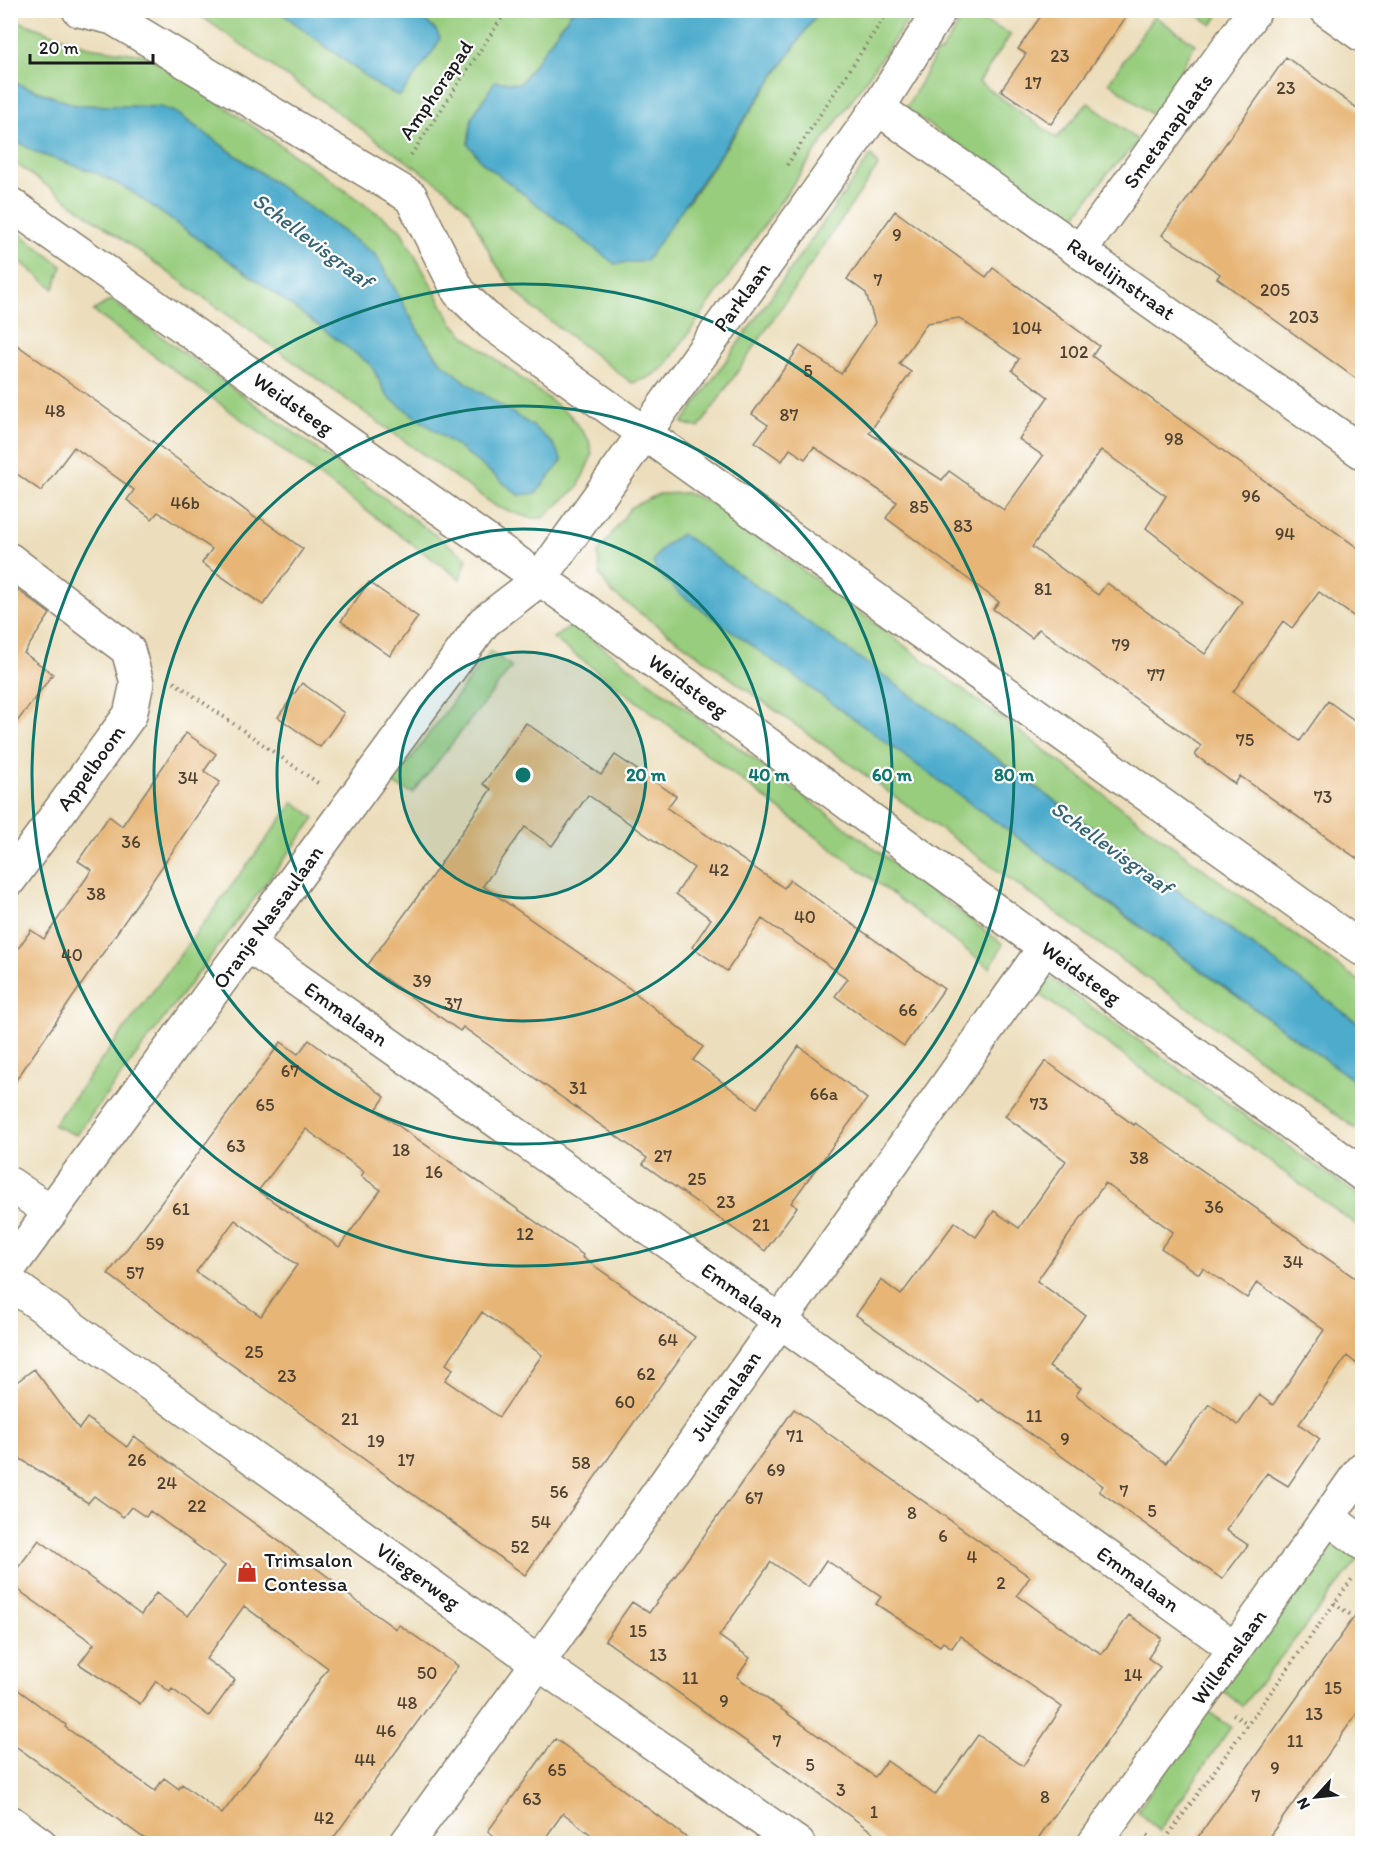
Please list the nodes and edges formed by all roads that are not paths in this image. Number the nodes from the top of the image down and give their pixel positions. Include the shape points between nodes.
1 (79, 10) edge
2 (940, 10) edge
3 (1255, 10) edge
4 (1327, 10) edge
5 (1362, 35) edge
6 (878, 108) junction
7 (10, 204) edge
8 (1080, 251) junction
9 (646, 433) junction
10 (1362, 452) edge
11 (10, 560) edge
12 (540, 580) junction
13 (10, 879) edge
14 (248, 945) junction
15 (1045, 947) junction
16 (1362, 949) edge
17 (1362, 1174) edge
18 (10, 1184) edge
19 (51, 1212) junction
20 (10, 1268) edge
21 (10, 1283) edge
22 (780, 1321) junction
23 (1362, 1470) edge
24 (1329, 1518) junction
25 (1360, 1557) edge
26 (1235, 1649) junction
27 (538, 1663) junction
28 (10, 1822) edge
29 (40, 1844) edge
30 (406, 1844) edge
31 (798, 1844) edge
32 (1094, 1844) edge

1 - 9 street via 113,18 411,197 459,291 490,323
2 - 6 street, Parklaan
3 - 8 street, Smetanaplaats
4 - 5 street
6 - 8 street, Ravelijnstraat
6 - 9 street, Parklaan
7 - 12 street, Weidsteeg
8 - 10 street, Ravelijnstraat
9 - 12 street, Parklaan
9 - 16 street
11 - 13 street, Appelboom via 128,650 137,683 130,715
12 - 14 street, Oranje Nassaulaan via 484,622
12 - 15 street, Weidsteeg
14 - 19 street, Oranje Nassaulaan
14 - 22 street, Emmalaan
15 - 17 street, Weidsteeg
15 - 22 street, Julianalaan
18 - 19 street
19 - 20 street, Oranje Nassaulaan
21 - 27 street, Vliegerweg
22 - 26 street, Emmalaan
22 - 27 street, Julianalaan
23 - 24 street, Willemslaan
24 - 25 street
24 - 26 street, Willemslaan
26 - 32 street, Willemslaan
27 - 30 street, Julianalaan
27 - 31 street, Vliegerweg
28 - 29 street

